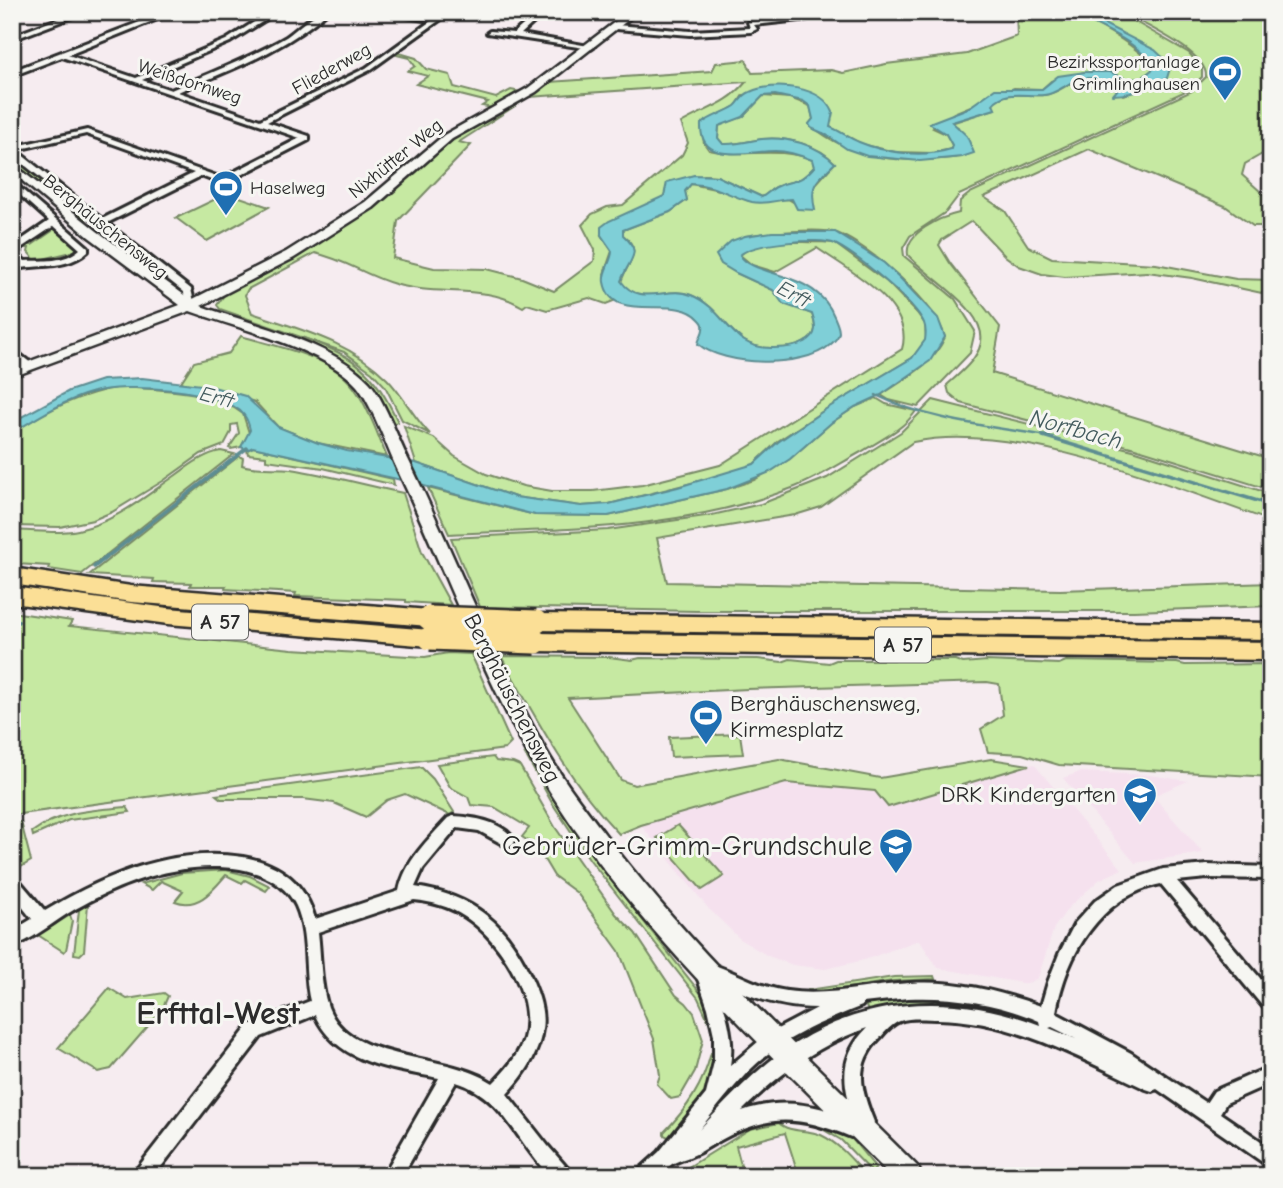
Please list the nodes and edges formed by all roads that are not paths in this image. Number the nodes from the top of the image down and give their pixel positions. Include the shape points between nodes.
1 (83, 12) edge
2 (172, 12) edge
3 (275, 12) edge
4 (324, 12) edge
5 (379, 12) edge
6 (448, 12) edge
7 (541, 12) edge
8 (634, 12) edge
9 (806, 12) edge
10 (435, 20) junction
11 (616, 27) junction
12 (489, 33) dead end
13 (516, 35) junction
14 (12, 37) edge
15 (591, 47) junction
16 (63, 55) junction
17 (12, 74) edge
18 (136, 80) junction
19 (172, 92) junction
20 (261, 122) junction
21 (12, 150) edge
22 (12, 166) edge
23 (201, 173) junction
24 (14, 187) edge
25 (55, 221) junction
26 (102, 222) junction
27 (17, 265) edge
28 (190, 306) junction
29 (12, 351) edge
30 (28, 366) junction
31 (12, 373) edge
32 (12, 576) edge
33 (12, 595) edge
34 (1271, 617) edge
35 (1138, 627) junction
36 (429, 628) junction
37 (1271, 631) edge
38 (536, 632) junction
39 (1271, 651) edge
40 (508, 841) dead end
41 (1271, 873) edge
42 (1163, 875) junction
43 (12, 883) edge
44 (406, 894) junction
45 (43, 920) junction
46 (310, 928) junction
47 (12, 940) edge
48 (701, 965) junction
49 (878, 994) junction
50 (1271, 1004) edge
51 (318, 1006) junction
52 (897, 1013) junction
53 (1048, 1016) junction
54 (1046, 1035) junction
55 (783, 1048) junction
56 (452, 1073) junction
57 (1271, 1074) edge
58 (495, 1093) junction
59 (1177, 1094) junction
60 (711, 1102) junction
61 (1209, 1115) junction
62 (701, 1140) junction
63 (879, 1146) junction
64 (669, 1156) junction
65 (1271, 1159) edge
66 (142, 1176) edge
67 (392, 1176) edge
68 (563, 1176) edge
69 (645, 1176) edge
70 (909, 1176) edge

1 - 14 street
2 - 16 street
3 - 18 street via 228,41
4 - 19 street via 271,49
5 - 10 street
6 - 10 street, Fliederweg
7 - 13 street
8 - 11 main road, Nixhütter Weg
9 - 11 street via 807,18 750,23 754,30 670,33
10 - 20 street, Fliederweg via 360,73
11 - 15 main road, Nixhütter Weg
12 - 13 street
13 - 15 street
15 - 28 main road, Nixhütter Weg via 532,90 448,138 339,226
16 - 17 street
16 - 18 street, Weißdornweg
18 - 19 street, Weißdornweg
19 - 20 street, Weißdornweg
20 - 23 street, Weißdornweg via 306,138 222,181
21 - 23 street via 87,132
21 - 26 street, Berghäuschensweg
22 - 28 main road, Berghäuschensweg
23 - 26 street
24 - 25 street, Berghäuschensweg
25 - 27 street, Berghäuschensweg via 17,247
25 - 27 street, Berghäuschensweg via 83,245 83,251 62,262
26 - 28 street, Berghäuschensweg via 188,291
28 - 30 main road, Nixhütter Weg
28 - 48 main road, Berghäuschensweg via 312,350 346,368 371,396 535,749 610,860
29 - 30 street
30 - 31 main road, Nixhütter Weg
32 - 36 highway, A 57
33 - 36 highway, A 57 via 208,621
34 - 35 highway
35 - 37 highway, A 57
35 - 38 highway, A 57
36 - 38 highway, A 57, bridge
38 - 39 highway, A 57
40 - 44 street via 487,825 453,822 418,864
41 - 42 street
42 - 50 street
42 - 53 street via 1127,886 1080,927 1049,997
43 - 45 street
44 - 46 street
44 - 58 street via 432,894 477,914 494,929 521,968 534,1030 514,1073
45 - 46 street via 140,873 223,860 263,868 280,877 299,897
45 - 47 street
46 - 51 street
48 - 49 street via 757,992 786,999
48 - 55 main road, Berghäuschensweg
48 - 60 street via 724,1031 723,1064
49 - 53 street via 962,992 1003,999
49 - 55 street via 818,1016
51 - 56 street via 337,1034 364,1051 384,1060
51 - 66 street via 255,1031
52 - 54 street via 975,1015
52 - 55 street via 867,1018
52 - 63 street via 866,1038 853,1068 859,1107
53 - 54 street
53 - 59 street via 1115,1052
54 - 59 street
55 - 60 street via 747,1061
55 - 62 street via 764,1079
55 - 63 main road, Berghäuschensweg
56 - 58 street
56 - 67 street
57 - 61 street via 1220,1097
58 - 68 street via 548,1164
59 - 61 street
60 - 64 street
61 - 65 street
62 - 63 street via 752,1115 797,1111 829,1117
62 - 64 street
63 - 70 main road, Berghäuschensweg
64 - 69 street

